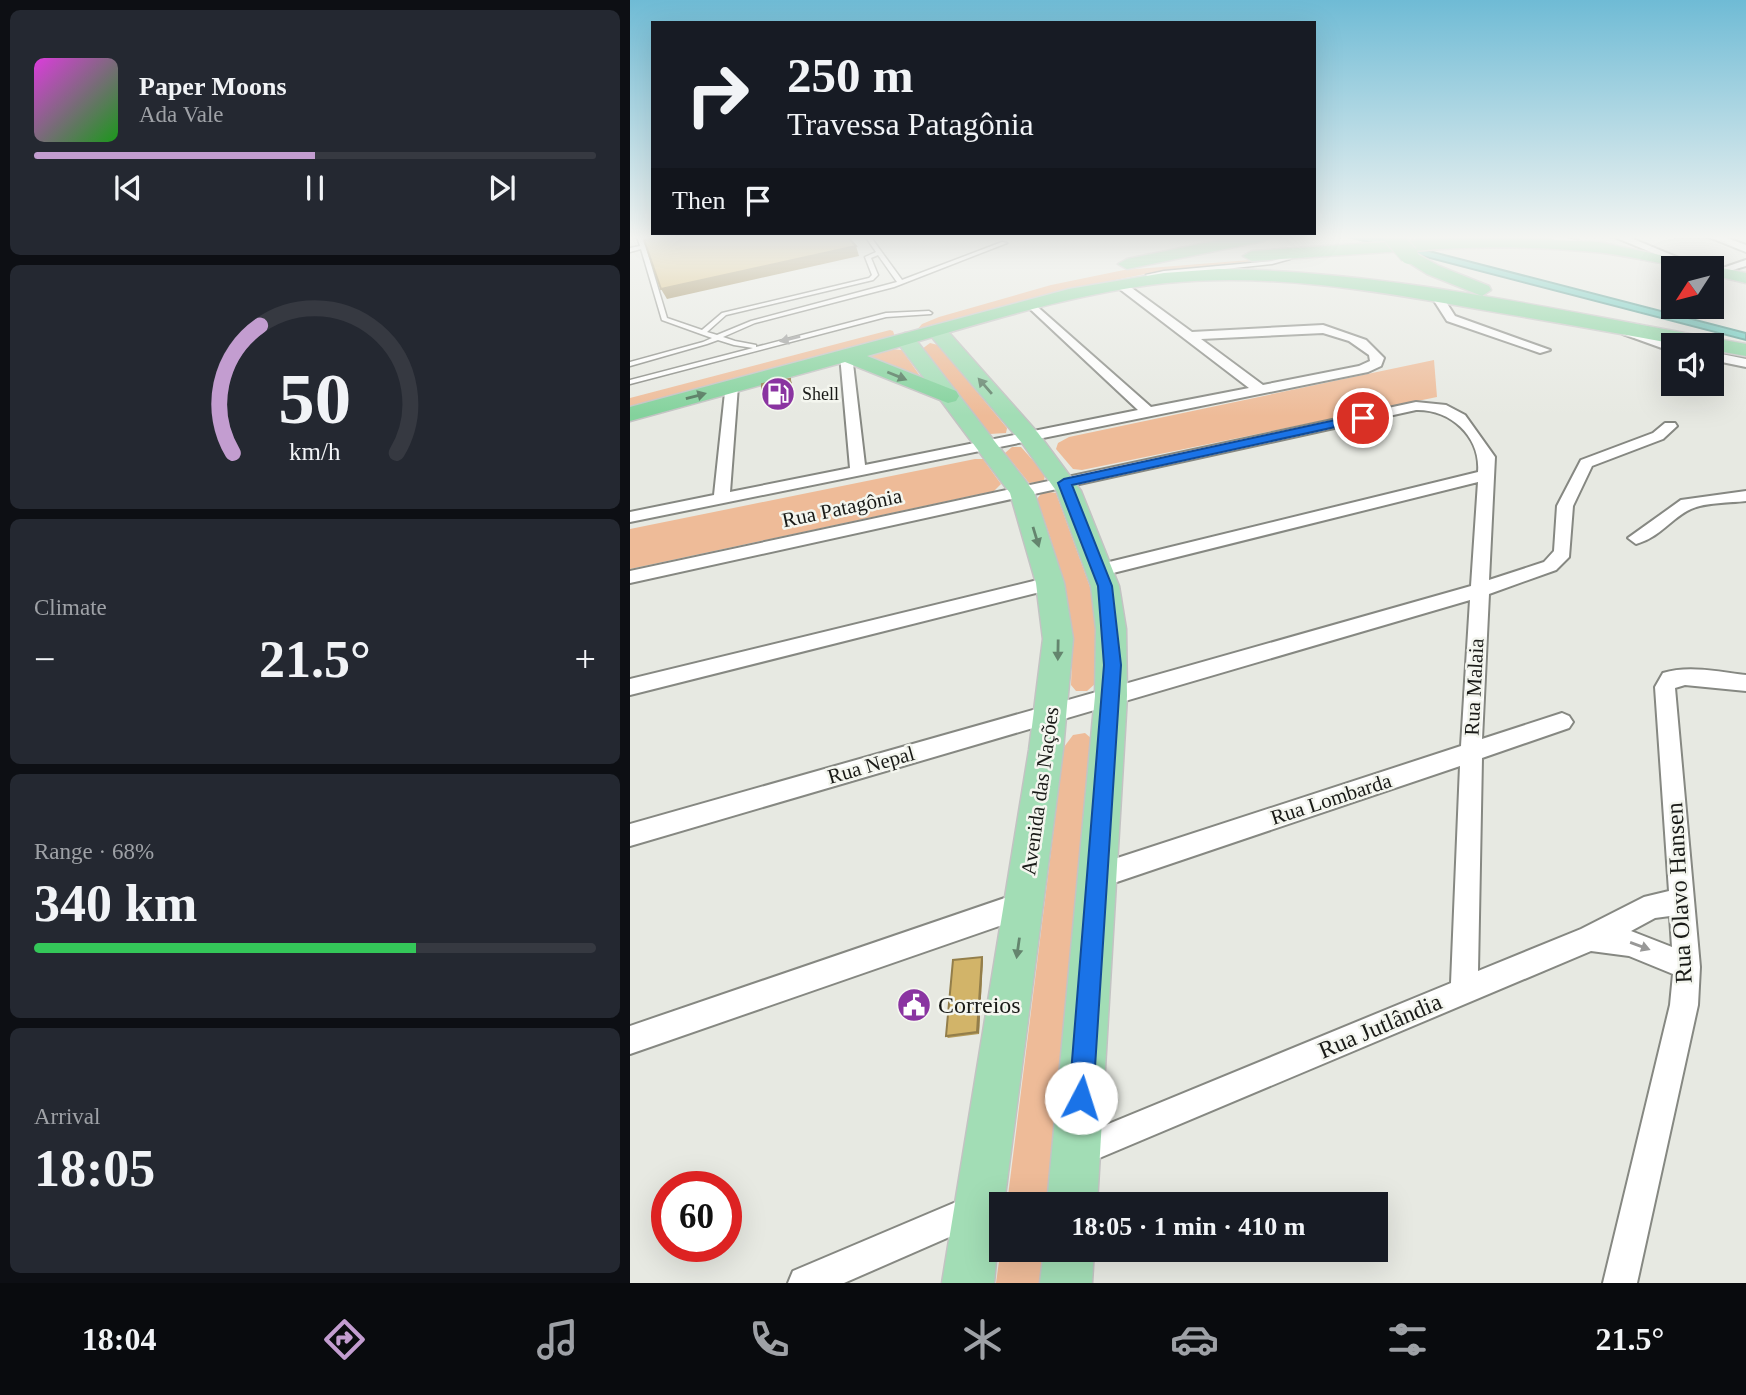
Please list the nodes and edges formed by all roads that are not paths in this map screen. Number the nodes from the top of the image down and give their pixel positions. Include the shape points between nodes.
1 (657, 296) edge
2 (801, 296) edge
3 (851, 296) edge
4 (1028, 296) edge
5 (1055, 296) edge
6 (1140, 296) edge
7 (1437, 296) joint
8 (1507, 296) edge
9 (1032, 305) junction
10 (933, 322) junction
11 (1627, 331) junction
12 (702, 333) junction
13 (1190, 337) junction
14 (717, 338) junction
15 (905, 339) junction
16 (705, 343) junction
17 (1661, 344) edge
18 (765, 346) junction
19 (1544, 350) dead end
20 (1746, 350) edge
21 (846, 355) junction
22 (1724, 358) edge
23 (701, 362) junction
24 (1746, 363) edge
25 (630, 364) edge
26 (630, 382) edge
27 (731, 386) junction
28 (1262, 391) junction
29 (630, 392) edge
30 (948, 396) junction
31 (1437, 405) joint
32 (630, 414) edge
33 (1149, 414) junction
34 (1670, 426) dead end
35 (1030, 438) junction
36 (986, 446) junction
37 (858, 471) junction
38 (1487, 475) junction
39 (1064, 483) junction
40 (1021, 492) junction
41 (1746, 496) edge
42 (722, 498) junction
43 (630, 517) edge
44 (1636, 538) dead end
45 (1101, 570) junction
46 (630, 578) edge
47 (1050, 583) junction
48 (1478, 591) junction
49 (1746, 684) edge
50 (630, 687) edge
51 (1111, 696) junction
52 (1051, 713) junction
53 (1562, 722) dead end
54 (1471, 752) junction
55 (630, 835) edge
56 (1099, 876) junction
57 (1684, 902) junction
58 (1024, 904) junction
59 (1590, 938) junction
60 (1687, 967) junction
61 (1464, 991) junction
62 (630, 1040) edge
63 (1077, 1153) junction
64 (1073, 1192) edge
65 (979, 1209) junction
66 (1068, 1262) edge
67 (1625, 1276) edge
68 (805, 1283) edge
69 (968, 1283) edge
70 (1066, 1283) edge

1 - 12 lane via 664,319
2 - 12 lane via 724,314
3 - 14 lane via 753,321
4 - 10 highway
5 - 9 highway
6 - 13 street
7 - 11 highway
7 - 19 street via 1446,314 1458,321
8 - 20 highway, bridge via 1612,316
9 - 10 highway
9 - 33 street
10 - 15 highway via 908,329
10 -> 18 lane via 886,315
10 - 29 highway
35 -> 10 main road
11 - 17 street
11 - 20 highway
12 - 14 lane
13 - 28 street
13 - 28 street via 1323,329 1344,335 1377,355 1376,363 1368,368
14 - 16 lane
14 - 18 lane
15 - 21 highway
15 - 30 main road, Avenida das Nações
16 - 23 lane
16 - 25 lane
18 - 23 lane
21 - 27 highway
21 -> 30 highway
21 - 37 street
22 - 24 street
23 - 26 lane
32 -> 27 highway
27 - 42 street
28 - 33 street
30 - 36 main road, Avenida das Nações
31 - 38 street, Rua Malaia via 1456,414 1480,444 1487,457
31 - 39 street, Rua Patagônia
33 - 35 street
34 - 48 street, Rua Nepal via 1658,436 1586,463 1565,506 1563,552 1550,566
35 - 36 street
35 - 39 main road
36 - 37 street
36 - 40 main road, Avenida das Nações
37 - 42 street
38 - 45 street
38 - 48 street, Rua Malaia
39 - 40 street, Rua Patagônia
39 - 45 main road
40 - 46 street, Rua Patagônia
40 -> 47 main road, Avenida das Nações
41 - 44 street via 1687,504
42 - 43 street
45 - 51 main road via 1111,629
47 - 50 street
47 -> 52 main road, Avenida das Nações via 1058,639
48 - 51 street, Rua Nepal
48 - 54 street, Rua Malaia
49 - 57 street, Rua Olavo Hansen via 1685,677 1670,680 1665,687
51 - 52 street, Rua Nepal
51 - 56 main road
52 - 55 street, Rua Nepal
52 - 58 main road, Avenida das Nações
53 - 54 street, Rua Lombarda
54 - 56 street, Rua Lombarda
54 - 61 street, Rua Malaia
56 - 63 main road
57 - 59 street, Rua Jutlândia via 1653,906
57 - 60 street, Rua Olavo Hansen
58 - 62 street
58 -> 65 main road, Avenida das Nações
59 -> 60 street via 1638,945
59 - 61 street, Rua Jutlândia
60 - 67 street, Rua Olavo Hansen via 1684,1005
61 - 63 street, Rua Jutlândia
63 - 64 main road
65 - 68 street
65 - 69 main road, Avenida das Nações
66 - 70 main road

